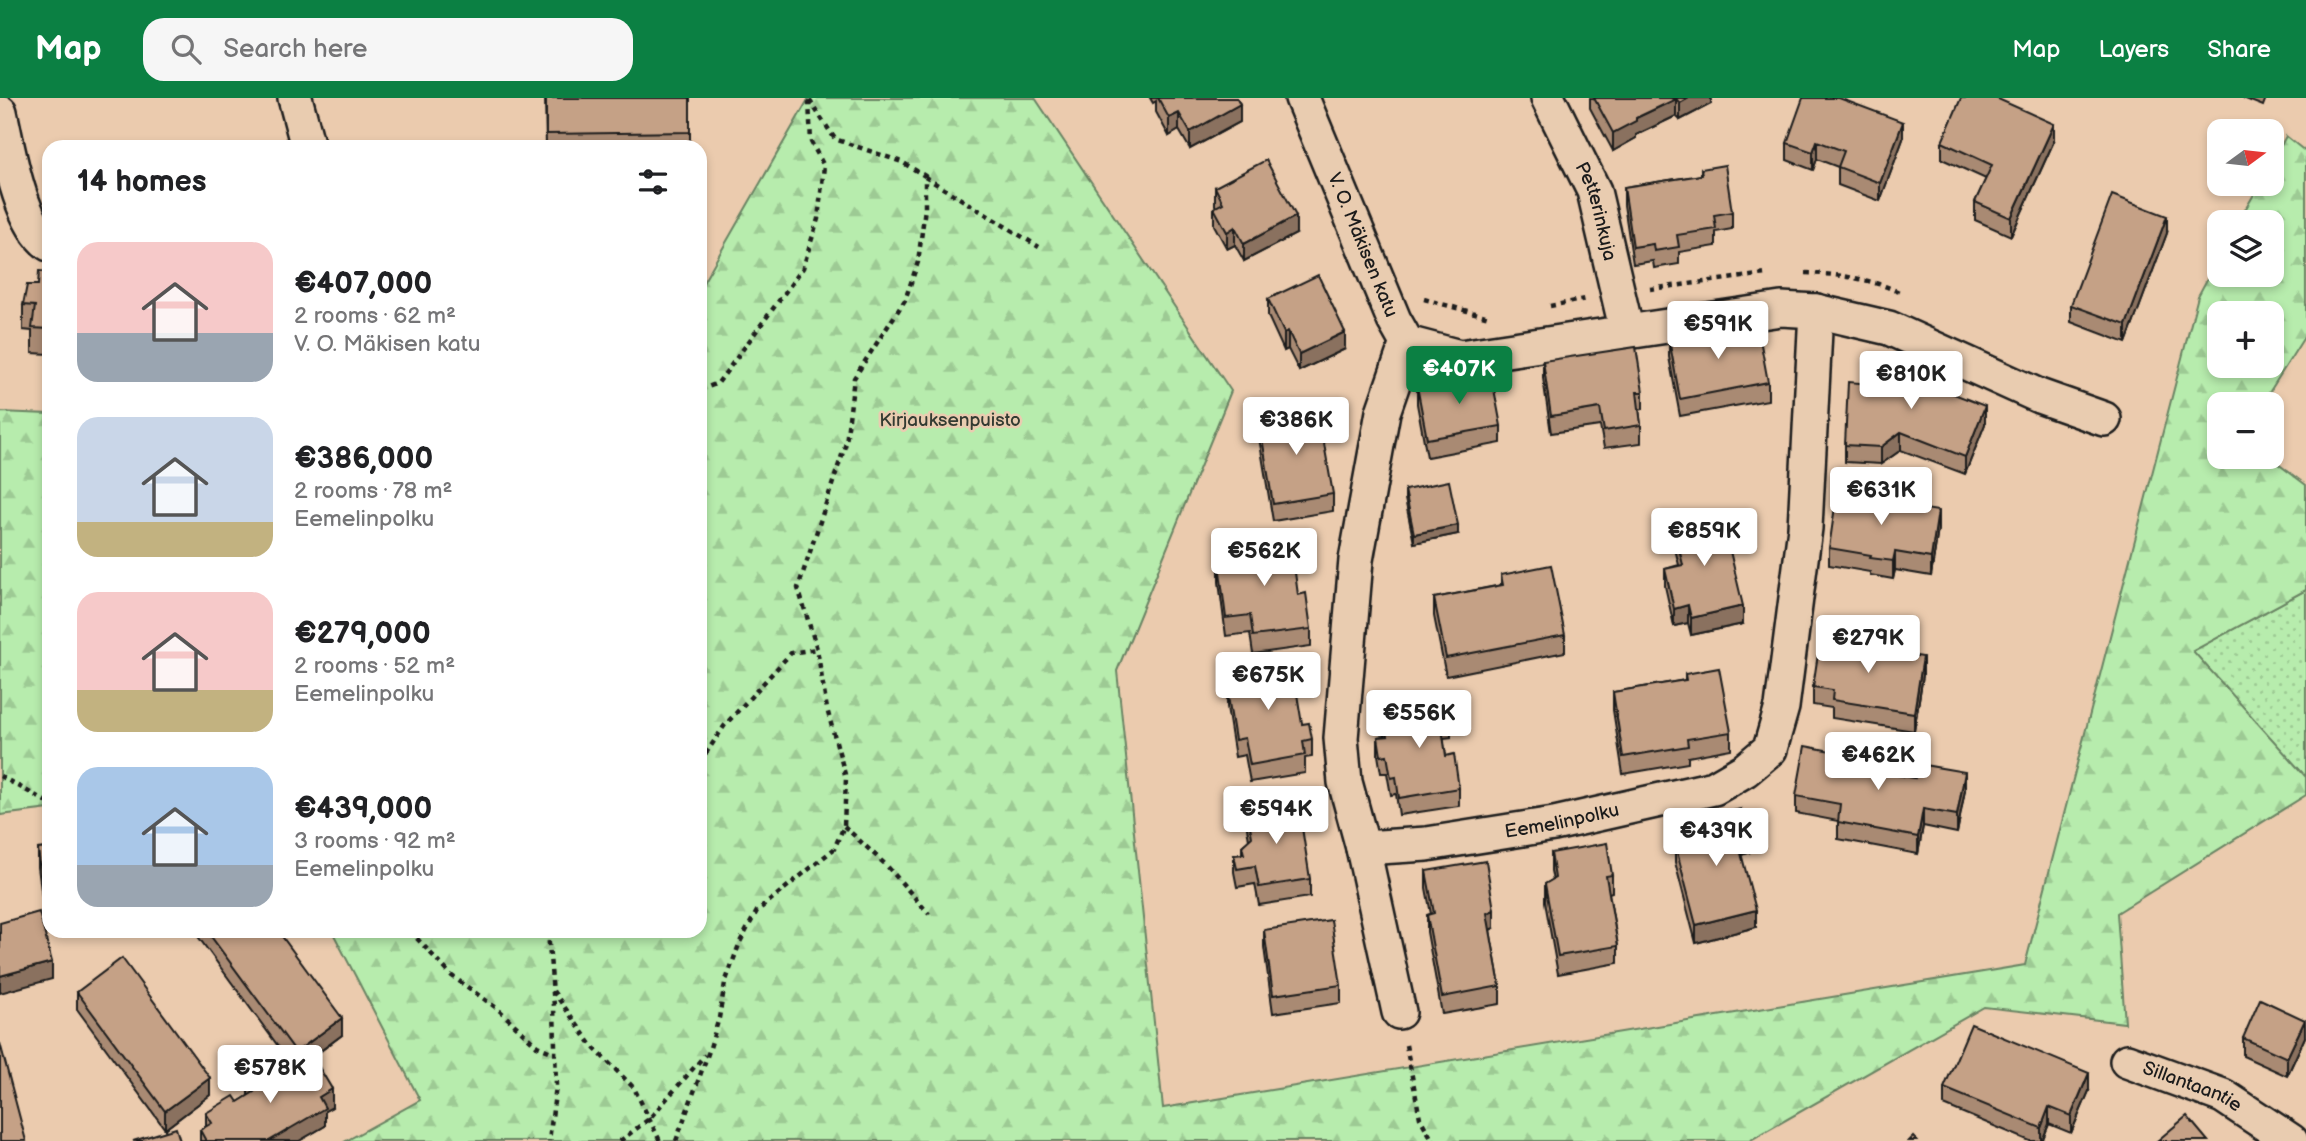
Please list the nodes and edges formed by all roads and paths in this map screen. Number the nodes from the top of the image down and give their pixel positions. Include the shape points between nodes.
1 (295, 98) edge
2 (808, 98) edge
3 (1302, 98) edge
4 (1548, 98) edge
5 (0, 112) edge
6 (306, 140) edge
7 (925, 176) junction
8 (42, 238) edge
9 (1039, 247) dead end
10 (1775, 272) dead end
11 (1798, 273) dead end
12 (1618, 293) junction
13 (1422, 299) dead end
14 (1915, 300) dead end
15 (1541, 308) dead end
16 (1816, 311) junction
17 (1490, 317) dead end
18 (1626, 332) junction
19 (1407, 343) junction
20 (707, 387) edge
21 (2104, 419) dead end
22 (817, 649) junction
23 (707, 752) edge
24 (0, 776) edge
25 (42, 799) edge
26 (844, 826) junction
27 (1363, 848) junction
28 (929, 914) dead end
29 (417, 938) edge
30 (548, 938) edge
31 (551, 988) junction
32 (1399, 1012) joint
33 (709, 1051) junction
34 (554, 1053) junction
35 (2127, 1061) dead end
36 (649, 1119) junction
37 (549, 1141) edge
38 (620, 1141) edge
39 (660, 1141) edge
40 (676, 1141) edge
41 (1433, 1141) edge
42 (2291, 1141) edge

1 - 6 street
2 - 7 path via 835,139 902,162
2 - 20 path via 811,142 824,166 818,219 803,268 718,383
3 - 19 street, V. O. Mäkisen katu
4 - 12 street, Petterinkuja via 1594,191
5 - 8 street via 15,183
7 - 9 path
7 - 22 path via 918,262 905,300 853,378 846,443 798,587
10 - 12 path
11 - 14 path via 1831,274 1891,288
12 - 15 path
12 - 18 street, Petterinkuja
13 - 17 path
16 - 18 street via 1781,309
16 - 21 street via 1889,328 2039,396
16 - 27 street, Eemelinpolku via 1805,528 1782,707 1770,749 1714,788 1554,824 1427,844
18 - 19 street via 1460,357
19 - 27 street via 1384,412 1354,573 1341,738 1345,782
22 - 23 path via 791,653 725,725
22 - 26 path via 846,778
24 - 25 path
26 - 28 path
26 - 33 path via 834,849 757,911 725,983
27 - 32 street
29 - 34 path via 452,976 498,1009 537,1046
30 - 31 path
31 - 34 path
31 - 36 path via 593,1047 634,1088
32 - 41 path via 1420,1118
33 - 36 path
33 - 40 path
34 - 37 path via 556,1086
35 - 42 street, Sillantaantie via 2223,1096
36 - 38 path
36 - 39 path

